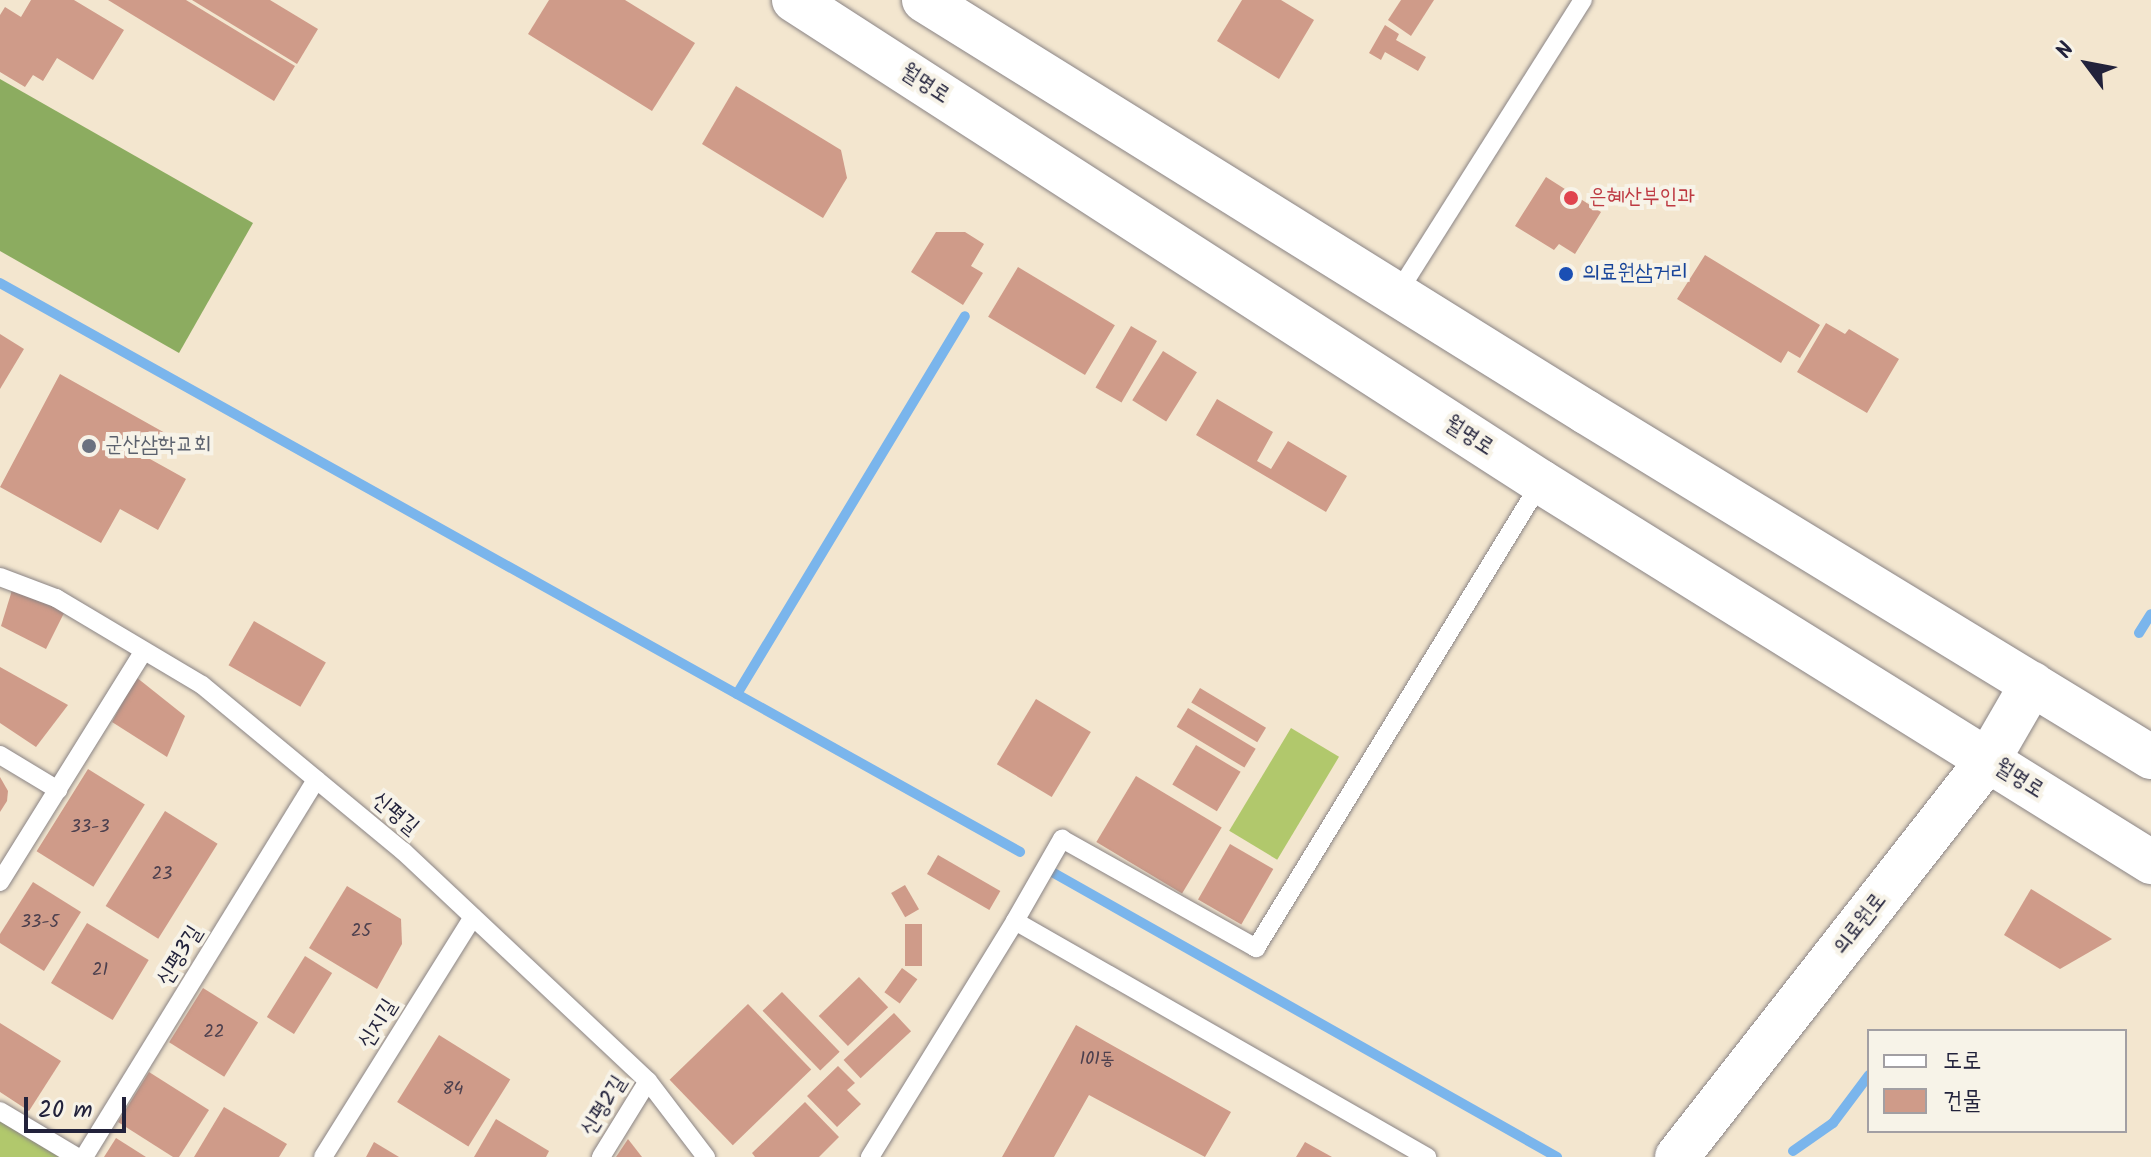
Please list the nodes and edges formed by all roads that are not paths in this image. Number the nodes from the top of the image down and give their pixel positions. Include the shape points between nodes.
1 (794, 0) edge
2 (924, 0) edge
3 (1583, 0) edge
4 (1397, 294) junction
5 (1541, 482) junction
6 (0, 577) edge
7 (144, 651) junction
8 (2032, 684) junction
9 (0, 755) edge
10 (2151, 757) edge
11 (1988, 760) junction
12 (316, 780) junction
13 (58, 790) junction
14 (2151, 862) edge
15 (0, 882) edge
16 (473, 917) junction
17 (1015, 921) junction
18 (648, 1081) junction
19 (0, 1111) edge
20 (77, 1157) edge
21 (84, 1157) edge
22 (323, 1157) edge
23 (601, 1157) edge
24 (706, 1157) edge
25 (870, 1157) edge
26 (1427, 1157) edge
27 (1677, 1157) edge

1 - 5 street, 월명로
2 - 4 street
3 - 4 lane
4 - 8 street
5 - 11 street, 월명로
5 - 17 lane via 1256,948 1062,839
6 - 7 lane, 신평길 via 56,598
7 - 12 lane, 신평길 via 202,685
7 - 13 lane
8 - 10 street
8 - 11 street, 의료원로
9 - 13 lane
11 - 14 street, 월명로
11 - 27 street, 의료원로
12 - 16 lane, 신평길
12 - 21 lane, 신평3길
13 - 15 lane
16 - 18 lane, 신평길
16 - 22 lane, 신지길
17 - 25 lane
17 - 26 lane
18 - 23 lane, 신평2길
18 - 24 lane, 신평길
19 - 20 lane

